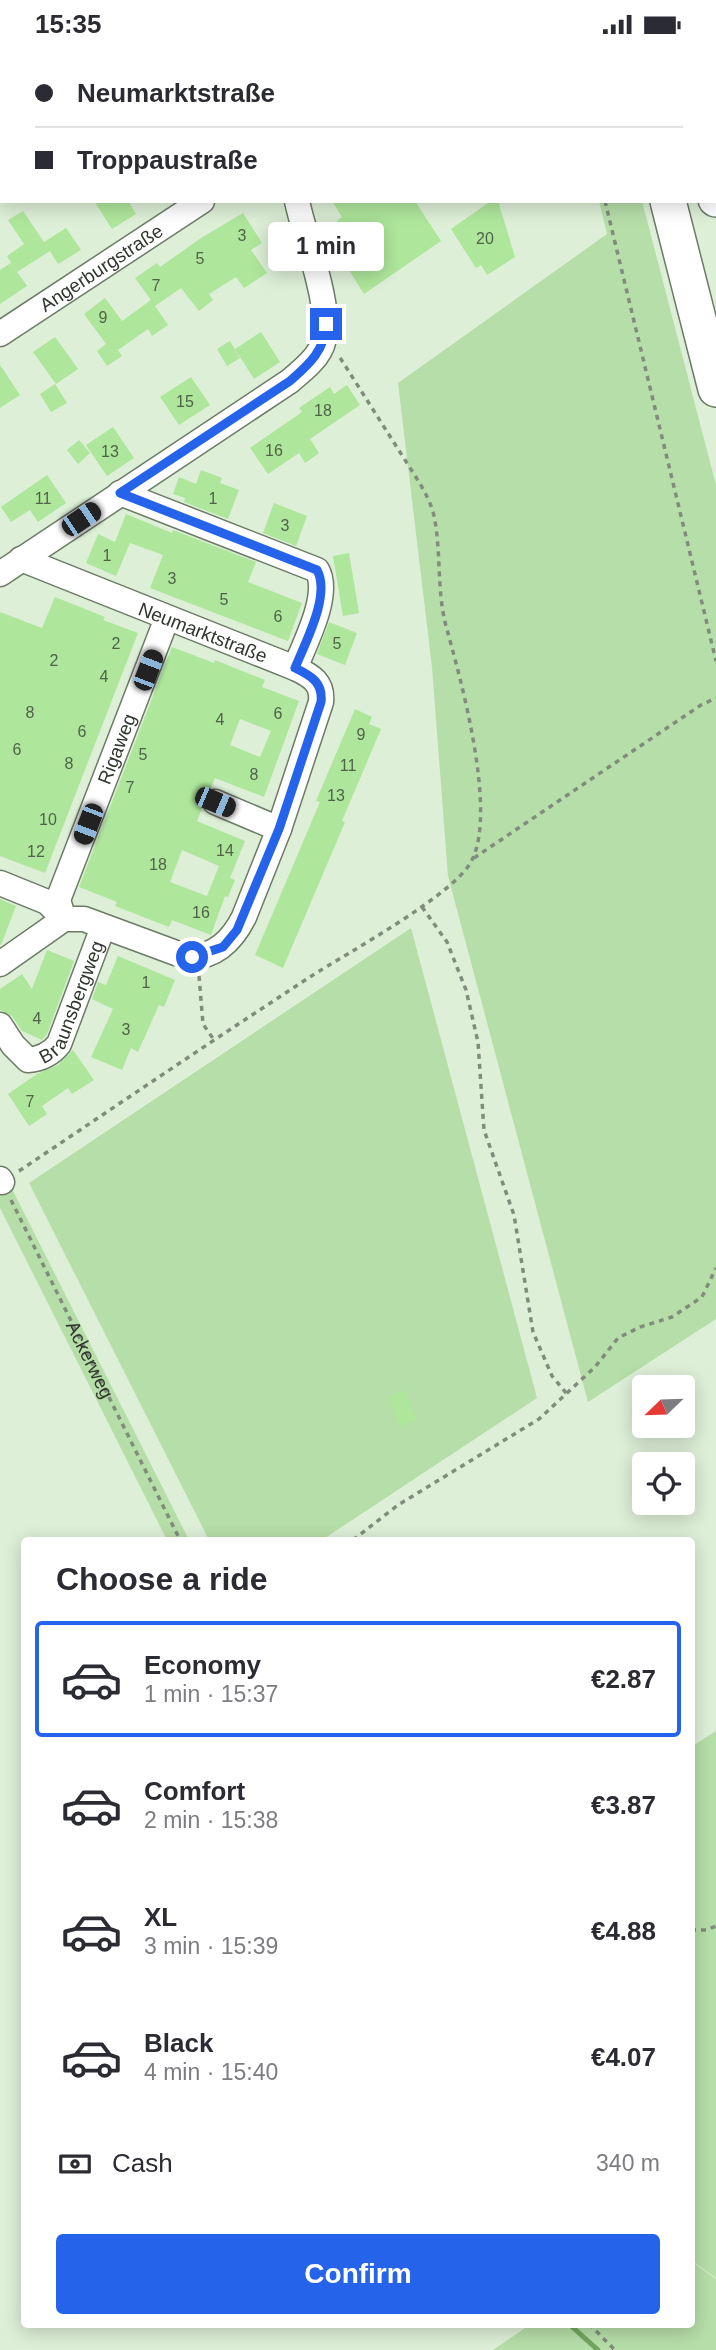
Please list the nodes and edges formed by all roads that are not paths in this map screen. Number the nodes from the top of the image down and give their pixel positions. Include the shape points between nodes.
1 (199, 203) edge
2 (298, 203) edge
3 (669, 203) edge
4 (0, 334) edge
5 (716, 389) edge
6 (120, 493) junction
7 (22, 559) junction
8 (0, 574) edge
9 (167, 618) junction
10 (295, 668) junction
11 (215, 802) dead end
12 (279, 829) junction
13 (0, 883) edge
14 (64, 919) junction
15 (103, 927) junction
16 (0, 964) edge
17 (0, 1025) edge

1 - 4 street, Angerburgstraße
2 - 6 street via 321,296 326,333 321,348 290,381
3 - 5 highway
6 - 7 street
6 - 10 street via 317,570 321,579 316,615
7 - 8 street
7 - 9 street, Neumarktstraße
9 - 10 street, Neumarktstraße
9 - 14 street, Rigaweg via 58,900
10 - 12 street, Neumarktstraße via 315,679 322,693
11 - 12 street
12 - 15 street, Neumarktstraße via 237,930 223,947 184,956
13 - 14 street via 47,902
14 - 15 street via 84,919
14 - 16 street
15 - 17 street, Braunsbergweg via 54,1051 28,1060

